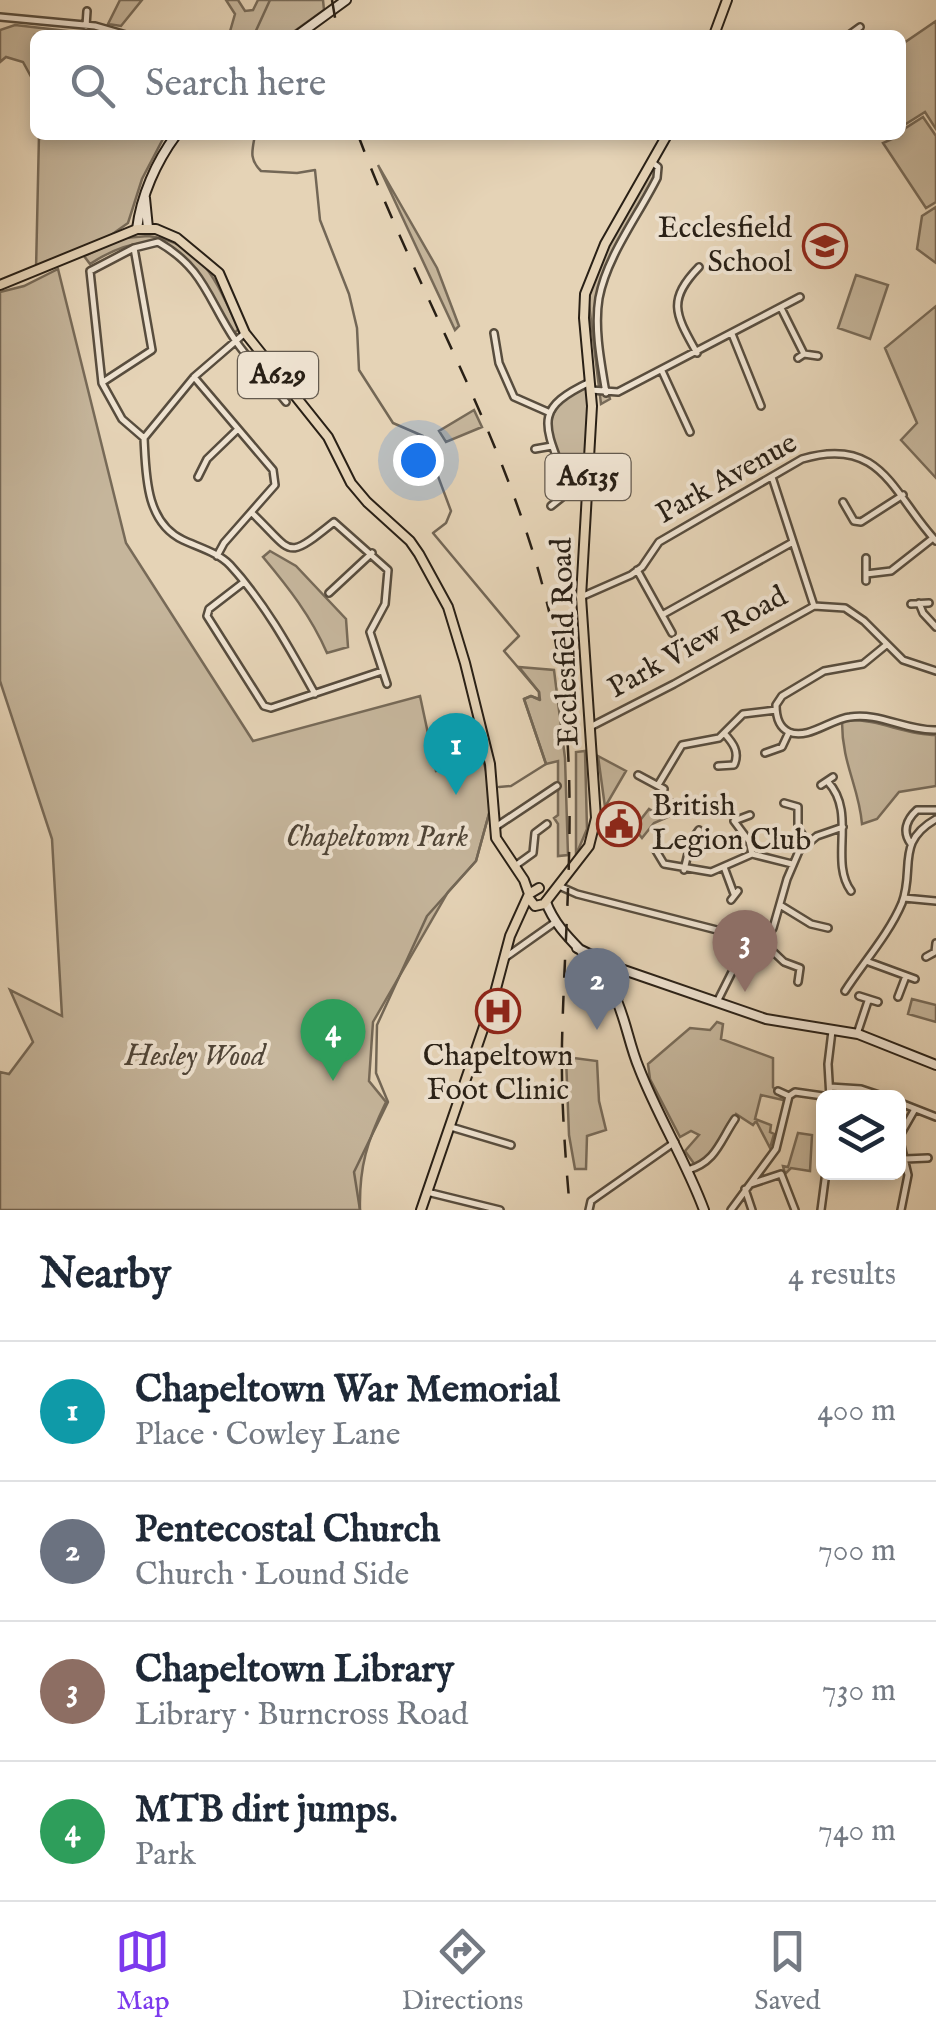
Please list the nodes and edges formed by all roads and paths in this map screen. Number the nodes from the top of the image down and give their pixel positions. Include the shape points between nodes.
1 (346, 0) edge
2 (727, 0) edge
3 (87, 11) dead end
4 (0, 20) edge
5 (52, 23) junction
6 (86, 26) junction
7 (860, 28) dead end
8 (52, 30) edge
9 (104, 30) edge
10 (305, 30) edge
11 (716, 30) edge
12 (857, 30) edge
13 (173, 140) edge
14 (664, 140) edge
15 (652, 162) junction
16 (146, 198) junction
17 (136, 228) junction
18 (148, 228) junction
19 (134, 248) junction
20 (699, 267) dead end
21 (1, 284) edge
22 (800, 297) dead end
23 (781, 308) junction
24 (494, 333) dead end
25 (245, 334) junction
26 (732, 334) junction
27 (236, 340) junction
28 (697, 353) junction
29 (818, 356) dead end
30 (662, 371) junction
31 (194, 377) junction
32 (102, 383) junction
33 (591, 386) junction
34 (606, 393) junction
35 (286, 402) dead end
36 (761, 406) dead end
37 (548, 412) junction
38 (238, 428) junction
39 (690, 432) dead end
40 (144, 438) junction
41 (552, 446) junction
42 (534, 450) dead end
43 (772, 476) junction
44 (198, 477) dead end
45 (569, 480) junction
46 (587, 482) junction
47 (904, 496) junction
48 (843, 502) dead end
49 (551, 506) dead end
50 (252, 513) junction
51 (934, 540) edge
52 (793, 542) junction
53 (372, 553) junction
54 (217, 556) junction
55 (866, 558) dead end
56 (637, 570) junction
57 (244, 582) junction
58 (329, 593) dead end
59 (581, 597) junction
60 (929, 602) dead end
61 (814, 606) junction
62 (662, 616) junction
63 (936, 627) edge
64 (672, 633) dead end
65 (886, 646) junction
66 (936, 670) edge
67 (382, 671) junction
68 (386, 684) dead end
69 (315, 694) junction
70 (776, 710) junction
71 (589, 728) junction
72 (936, 730) edge
73 (790, 732) junction
74 (724, 733) junction
75 (765, 753) dead end
76 (718, 766) dead end
77 (638, 775) dead end
78 (827, 781) dead end
79 (557, 786) dead end
80 (784, 803) dead end
81 (936, 810) edge
82 (750, 815) dead end
83 (936, 819) edge
84 (548, 824) dead end
85 (843, 827) junction
86 (494, 828) junction
87 (699, 830) dead end
88 (808, 842) junction
89 (911, 844) junction
90 (655, 849) dead end
91 (752, 854) junction
92 (792, 864) junction
93 (724, 867) junction
94 (513, 868) junction
95 (684, 870) junction
96 (524, 880) junction
97 (846, 884) junction
98 (556, 885) junction
99 (540, 888) junction
100 (837, 888) dead end
101 (851, 891) dead end
102 (528, 895) junction
103 (734, 895) dead end
104 (903, 898) junction
105 (936, 901) edge
106 (541, 903) junction
107 (780, 905) junction
108 (520, 917) junction
109 (553, 921) junction
110 (828, 928) dead end
111 (762, 942) junction
112 (936, 943) edge
113 (738, 946) dead end
114 (578, 948) junction
115 (936, 952) edge
116 (926, 957) dead end
117 (504, 959) junction
118 (866, 961) junction
119 (617, 968) junction
120 (639, 976) junction
121 (906, 976) junction
122 (622, 979) junction
123 (916, 979) dead end
124 (607, 981) junction
125 (798, 982) dead end
126 (845, 991) dead end
127 (859, 996) dead end
128 (898, 996) dead end
129 (868, 1001) junction
130 (618, 1002) junction
131 (716, 1002) junction
132 (878, 1002) dead end
133 (832, 1029) junction
134 (856, 1034) junction
135 (936, 1065) edge
136 (830, 1087) joint
137 (864, 1090) edge
138 (778, 1091) dead end
139 (816, 1095) edge
140 (789, 1096) junction
141 (906, 1106) edge
142 (915, 1110) junction
143 (936, 1117) edge
144 (735, 1119) dead end
145 (906, 1125) edge
146 (448, 1126) junction
147 (674, 1142) junction
148 (511, 1145) dead end
149 (928, 1158) dead end
150 (906, 1159) edge
151 (906, 1166) edge
152 (688, 1170) junction
153 (825, 1180) edge
154 (746, 1187) junction
155 (427, 1192) junction
156 (421, 1210) edge
157 (500, 1210) edge
158 (589, 1210) edge
159 (704, 1210) edge
160 (731, 1210) edge
161 (752, 1210) edge
162 (794, 1210) edge
163 (821, 1210) edge
164 (901, 1210) edge

1 - 10 main road
2 - 11 main road
3 - 6 street
4 - 5 street
5 - 6 street
5 - 8 street
6 - 9 street
7 - 12 street
13 - 16 main road
14 - 15 main road, Ecclesfield Road / A6135
15 - 33 main road, Ecclesfield Road / A6135 via 588,281 584,318
15 - 34 street, Ecclesfield Road via 658,178 598,301
16 - 17 main road
16 - 18 main road
17 - 18 main road, A629
17 - 21 main road, A629
18 - 25 main road, A629 via 177,238 219,273
19 - 27 street via 158,242 181,256
19 - 32 street via 90,271
19 - 32 street via 152,350
20 - 28 street via 676,304
22 - 23 street
23 - 26 street
23 - 29 street via 801,356
24 - 37 street via 498,363 514,397
25 - 27 street
25 - 86 main road, A629 via 328,436 352,484 410,540 448,608 490,764
26 - 28 street
26 - 36 street
27 - 31 street
27 - 35 street
28 - 30 street
30 - 34 street
30 - 39 street
31 - 38 street
31 - 40 street
32 - 40 street via 122,420
33 - 34 street
33 - 37 street via 556,401
33 - 46 main road, Ecclesfield Road / A6135
37 - 41 street
38 - 44 street
38 - 50 street via 273,470 275,485
40 - 54 street via 146,484 158,518 177,537
41 - 42 street
41 - 45 street
43 - 47 street, Park Avenue via 802,459 838,453 874,465
43 - 52 street, Park View Road
43 - 56 street, Park Avenue via 659,542
45 - 46 street
45 - 49 street via 566,494
46 - 59 main road, Ecclesfield Road / A6135
47 - 48 street via 861,522
47 - 51 street, Park Avenue
50 - 53 street via 289,550 334,522
50 - 54 street
51 - 55 street via 891,571 866,578
52 - 61 street, Park View Road
52 - 62 street
53 - 58 street
53 - 67 street via 388,570 385,604 370,632
54 - 57 street
56 - 59 street, Park Avenue
56 - 62 street
57 - 69 street
57 - 69 street via 208,616 264,706
59 - 71 main road, Ecclesfield Road / A6135
60 - 63 street via 915,603
61 - 65 street via 856,614
61 - 71 street, Park View Road
62 - 64 street
65 - 66 street via 913,666
65 - 70 street via 862,664 814,677 782,696
67 - 68 street
67 - 69 street
70 - 73 street
70 - 74 street via 743,714
71 - 98 main road, Ecclesfield Road / A6135 via 596,818 589,846
72 - 73 street via 859,716
73 - 75 street via 782,747
74 - 76 street via 737,757 734,766
74 - 77 street via 682,745 661,787
78 - 85 street
79 - 86 street
80 - 88 street via 798,807 799,832
81 - 89 street via 917,810 908,820
82 - 91 street via 734,821
83 - 89 street
84 - 94 street via 534,833 533,853
85 - 88 street
85 - 97 street via 840,870
86 - 94 main road, A629
87 - 95 street
88 - 92 street
89 - 104 street
90 - 95 street via 662,863
91 - 92 street
91 - 93 street
92 - 107 street
93 - 95 street
93 - 103 street
94 - 96 main road, A629
96 - 99 main road, A629
96 - 102 main road, A629
97 - 100 street
97 - 101 street
98 - 99 main road
98 - 106 main road, Ecclesfield Road / A6135
98 - 113 street via 744,936
99 - 102 main road
99 - 106 main road
102 - 106 main road
102 - 108 main road
104 - 105 street
104 - 118 street
106 - 108 main road, A6135
106 - 109 main road
107 - 110 street
107 - 111 street
108 - 117 main road
109 - 114 main road
109 - 117 street
111 - 125 street via 800,968
111 - 131 street via 736,964
112 - 115 street
114 - 119 main road
114 - 124 main road
115 - 116 street
117 - 146 main road
118 - 121 street
118 - 126 street
119 - 120 main road
119 - 122 main road
119 - 124 main road via 606,972
120 - 122 main road
120 - 131 main road
121 - 123 street
121 - 128 street
122 - 124 main road
122 - 130 main road
124 - 130 main road
127 - 129 street
129 - 132 street
129 - 134 street
130 - 147 main road via 638,1068
131 - 133 main road via 766,1019
133 - 134 main road
133 - 136 street
134 - 135 main road
136 - 137 street
138 - 140 street
139 - 140 street
140 - 154 street via 776,1149
141 - 142 street
142 - 143 street
142 - 145 street
144 - 152 street via 713,1157
146 - 148 street
146 - 155 main road
147 - 152 main road
147 - 158 street via 591,1201
149 - 150 street
151 - 164 street
152 - 159 main road
153 - 163 street
154 - 160 street
154 - 161 street
154 - 162 street via 781,1174
155 - 156 main road
155 - 157 street

